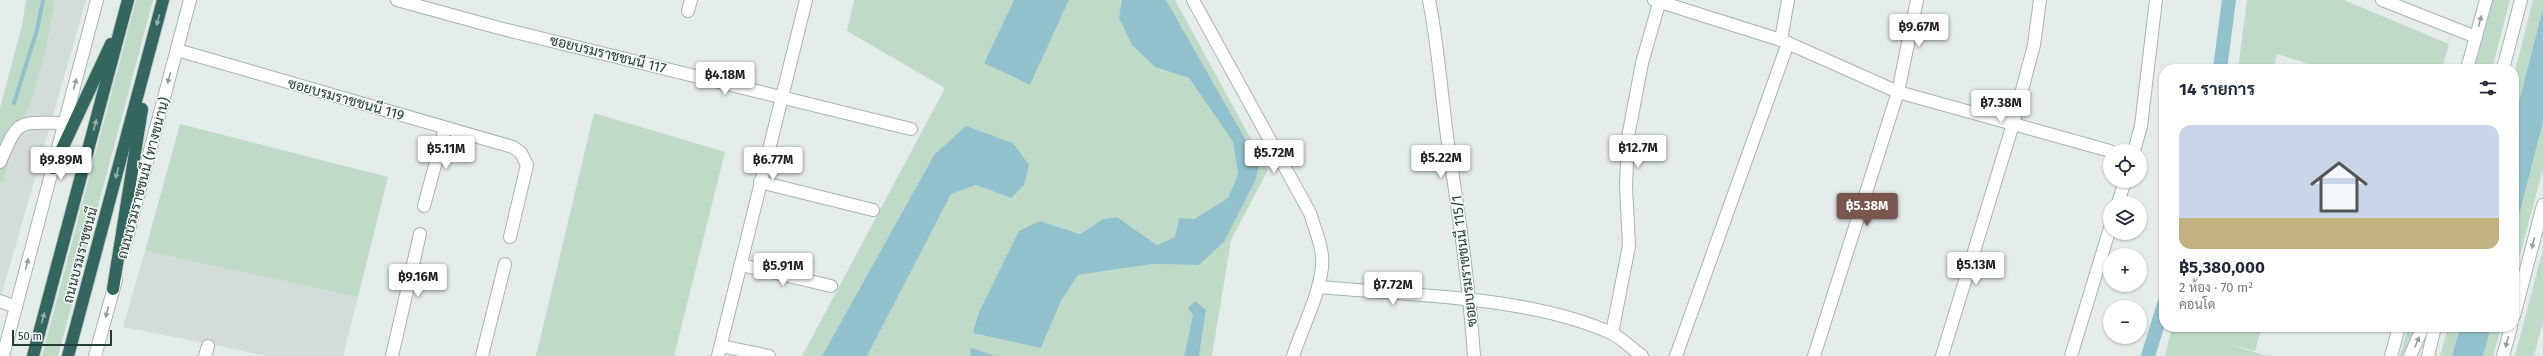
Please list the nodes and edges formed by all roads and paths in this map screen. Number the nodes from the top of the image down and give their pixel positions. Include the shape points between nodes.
1 (97, 0) edge
2 (128, 0) edge
3 (163, 0) edge
4 (190, 0) edge
5 (398, 0) edge
6 (806, 0) edge
7 (1193, 0) edge
8 (1429, 0) edge
9 (1658, 0) edge
10 (1788, 0) edge
11 (1917, 0) edge
12 (2040, 0) edge
13 (2156, 0) edge
14 (2382, 0) edge
15 (2486, 0) edge
16 (2521, 0) edge
17 (124, 15) junction
18 (2476, 37) junction
19 (153, 40) junction
20 (1784, 41) junction
21 (177, 50) junction
22 (2468, 64) edge
23 (2504, 64) edge
24 (1898, 92) junction
25 (780, 97) junction
26 (64, 123) junction
27 (2013, 124) junction
28 (445, 128) junction
29 (912, 129) dead end
30 (2136, 144) edge
31 (2103, 149) edge
32 (0, 162) edge
33 (53, 168) junction
34 (760, 182) junction
35 (2543, 205) edge
36 (424, 206) dead end
37 (873, 210) dead end
38 (420, 234) dead end
39 (510, 237) dead end
40 (2106, 240) edge
41 (505, 264) dead end
42 (741, 265) junction
43 (831, 286) dead end
44 (1318, 287) junction
45 (113, 288) junction
46 (2519, 297) edge
47 (0, 301) edge
48 (1470, 301) junction
49 (16, 306) junction
50 (2398, 332) edge
51 (2421, 332) edge
52 (2434, 332) edge
53 (2510, 332) edge
54 (1612, 333) junction
55 (719, 351) edge
56 (3, 356) edge
57 (33, 356) edge
58 (68, 356) edge
59 (95, 356) edge
60 (392, 356) edge
61 (482, 356) edge
62 (769, 356) edge
63 (1293, 356) edge
64 (1474, 356) edge
65 (1642, 356) edge
66 (1676, 356) edge
67 (1814, 356) edge
68 (1942, 356) edge
69 (2071, 356) edge
70 (2391, 356) edge
71 (2410, 356) edge
72 (2428, 356) edge
73 (2504, 356) edge

26 -> 1 street
2 - 17 highway, ถนนบรมราชชนนี
3 -> 19 highway, ถนนบรมราชชนนี
4 - 21 street, ถนนบรมราชชนนี (ทางขนาน)
5 - 25 street, ซอยบรมราชชนนี 117 via 500,28
6 - 25 street
7 - 44 street via 1310,213 1320,247 1322,266
8 - 48 street, ซอยบรมราชชนนี 115/1 via 1442,79
9 - 20 street
9 - 54 street via 1642,63 1628,137 1626,187 1629,246
10 - 20 street
11 - 24 street
12 - 27 street via 2034,45
13 - 30 street via 2141,126
14 - 18 street
18 -> 15 street
16 - 23 street
17 - 33 highway
57 -> 17 highway, ถนนบรมราชชนนี
18 - 22 street
19 - 45 highway
19 -> 58 highway, ถนนบรมราชชนนี
20 - 24 street
20 - 66 street
21 - 28 street, ซอยบรมราชชนนี 119
21 -> 45 street, ถนนบรมราชชนนี (ทางขนาน)
24 - 27 street
24 - 67 street
25 - 29 street, ซอยบรมราชชนนี 117
25 - 34 street
26 - 32 street via 21,125 12,133
26 - 33 street
27 - 31 street
27 - 68 street
28 - 36 street
28 - 39 street, ซอยบรมราชชนนี 119 via 513,147 526,158 527,165
49 -> 33 street
34 - 37 street
34 - 42 street
35 -> 46 street
38 - 60 street
40 - 69 street
41 - 61 street
42 - 43 street
42 - 55 street
44 - 48 street
44 - 63 street
45 -> 59 street, ถนนบรมราชชนนี (ทางขนาน)
47 - 49 street
48 - 54 street via 1537,310
48 - 64 street, ซอยบรมราชชนนี 115/1
49 - 56 street
50 - 70 street
71 -> 51 street
52 - 72 street
53 -> 73 street
54 - 65 street
55 - 62 street

